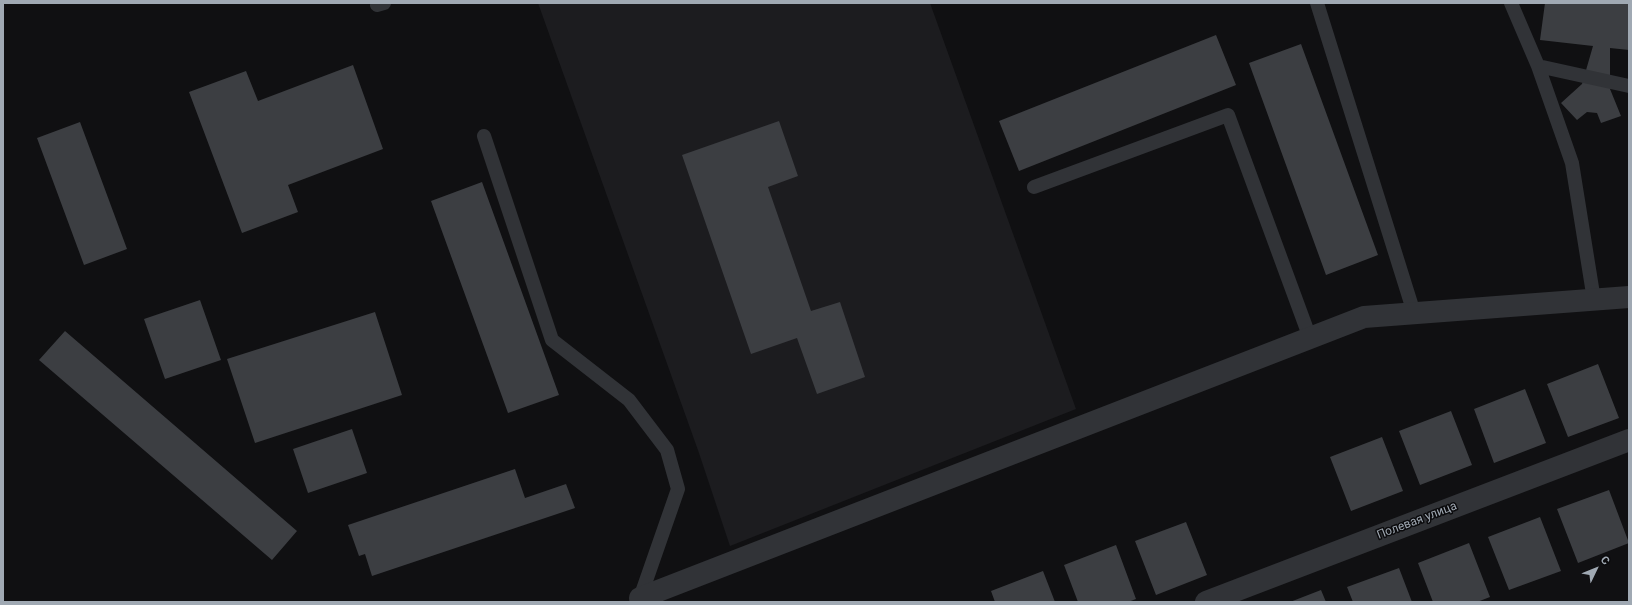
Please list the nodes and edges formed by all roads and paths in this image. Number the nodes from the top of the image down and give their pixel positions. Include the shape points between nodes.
1 (1317, 3) edge
2 (1511, 3) edge
3 (1538, 66) junction
4 (1629, 86) edge
5 (484, 136) dead end
6 (1034, 187) dead end
7 (1629, 298) edge
8 (1594, 300) junction
9 (1414, 313) junction
10 (1310, 338) junction
11 (1629, 440) edge
12 (641, 600) edge
13 (1206, 602) edge

1 - 9 lane
2 - 3 lane
3 - 4 lane
3 - 8 lane via 1572,163
5 - 12 lane via 552,340 629,400 667,450 678,489
6 - 10 lane via 1228,115
7 - 8 street
8 - 9 street
9 - 10 street via 1364,316
10 - 12 street
11 - 13 street, Полевая улица

